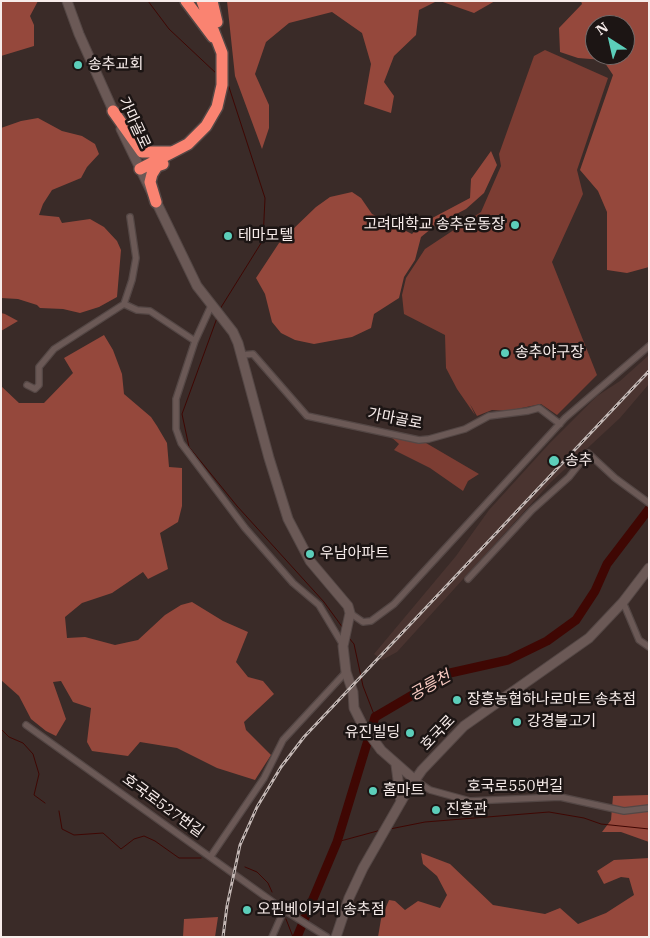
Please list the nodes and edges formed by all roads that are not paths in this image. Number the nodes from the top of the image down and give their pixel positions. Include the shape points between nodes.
1 (67, 1) edge
2 (186, 1) edge
3 (198, 1) edge
4 (202, 1) edge
5 (212, 1) edge
6 (220, 46) junction
7 (113, 111) junction
8 (178, 151) junction
9 (140, 169) junction
10 (156, 202) junction
11 (130, 217) dead end
12 (124, 304) junction
13 (211, 306) junction
14 (195, 341) junction
15 (649, 346) edge
16 (242, 355) junction
17 (27, 385) dead end
18 (560, 424) junction
19 (647, 502) edge
20 (649, 568) edge
21 (468, 579) dead end
22 (623, 602) junction
23 (350, 615) junction
24 (343, 646) junction
25 (649, 647) edge
26 (346, 672) junction
27 (26, 725) dead end
28 (396, 765) junction
29 (415, 780) junction
30 (401, 802) junction
31 (649, 808) edge
32 (211, 856) junction
33 (284, 910) junction
34 (272, 937) edge
35 (327, 937) edge
36 (336, 937) edge

1 - 7 main road, 가마골로 via 78,34
2 - 6 highway
3 - 6 highway
4 - 6 highway
5 - 6 highway
6 - 8 highway via 223,69 213,116 202,131
7 - 8 highway via 142,152
7 - 9 main road, 가마골로
8 - 9 highway
8 - 10 highway via 166,163 157,166 152,174 150,182
9 - 10 main road, 가마골로
10 - 13 main road, 가마골로 via 197,286
11 - 12 street via 136,258
12 - 14 street via 150,311
12 - 17 street via 54,348 39,367 39,385 35,389
13 - 14 street
13 - 16 main road, 가마골로 via 233,332
14 - 24 street via 176,399 176,430 181,443 245,528 293,583 319,605
15 - 18 street
16 - 18 street, 가마골로 via 253,354 307,416 419,440 464,429 489,416 539,408
16 - 23 main road via 288,518 310,561 348,606
18 - 23 street via 394,604 364,622
19 - 21 street via 588,453
20 - 22 main road, 호국로
22 - 25 street via 639,640
22 - 29 main road, 호국로 via 589,638 464,726
23 - 24 main road
24 - 26 main road
26 - 28 main road via 354,708 362,724
26 - 32 street via 283,740 264,778
27 - 32 street, 호국로527번길
28 - 29 main road
28 - 30 main road
29 - 30 main road, 호국로
29 - 31 street, 호국로550번길 via 430,790 470,801 560,798 624,811
30 - 36 main road, 호국로 via 349,898
32 - 33 street, 호국로527번길
33 - 34 street
33 - 35 street, 호국로527번길

